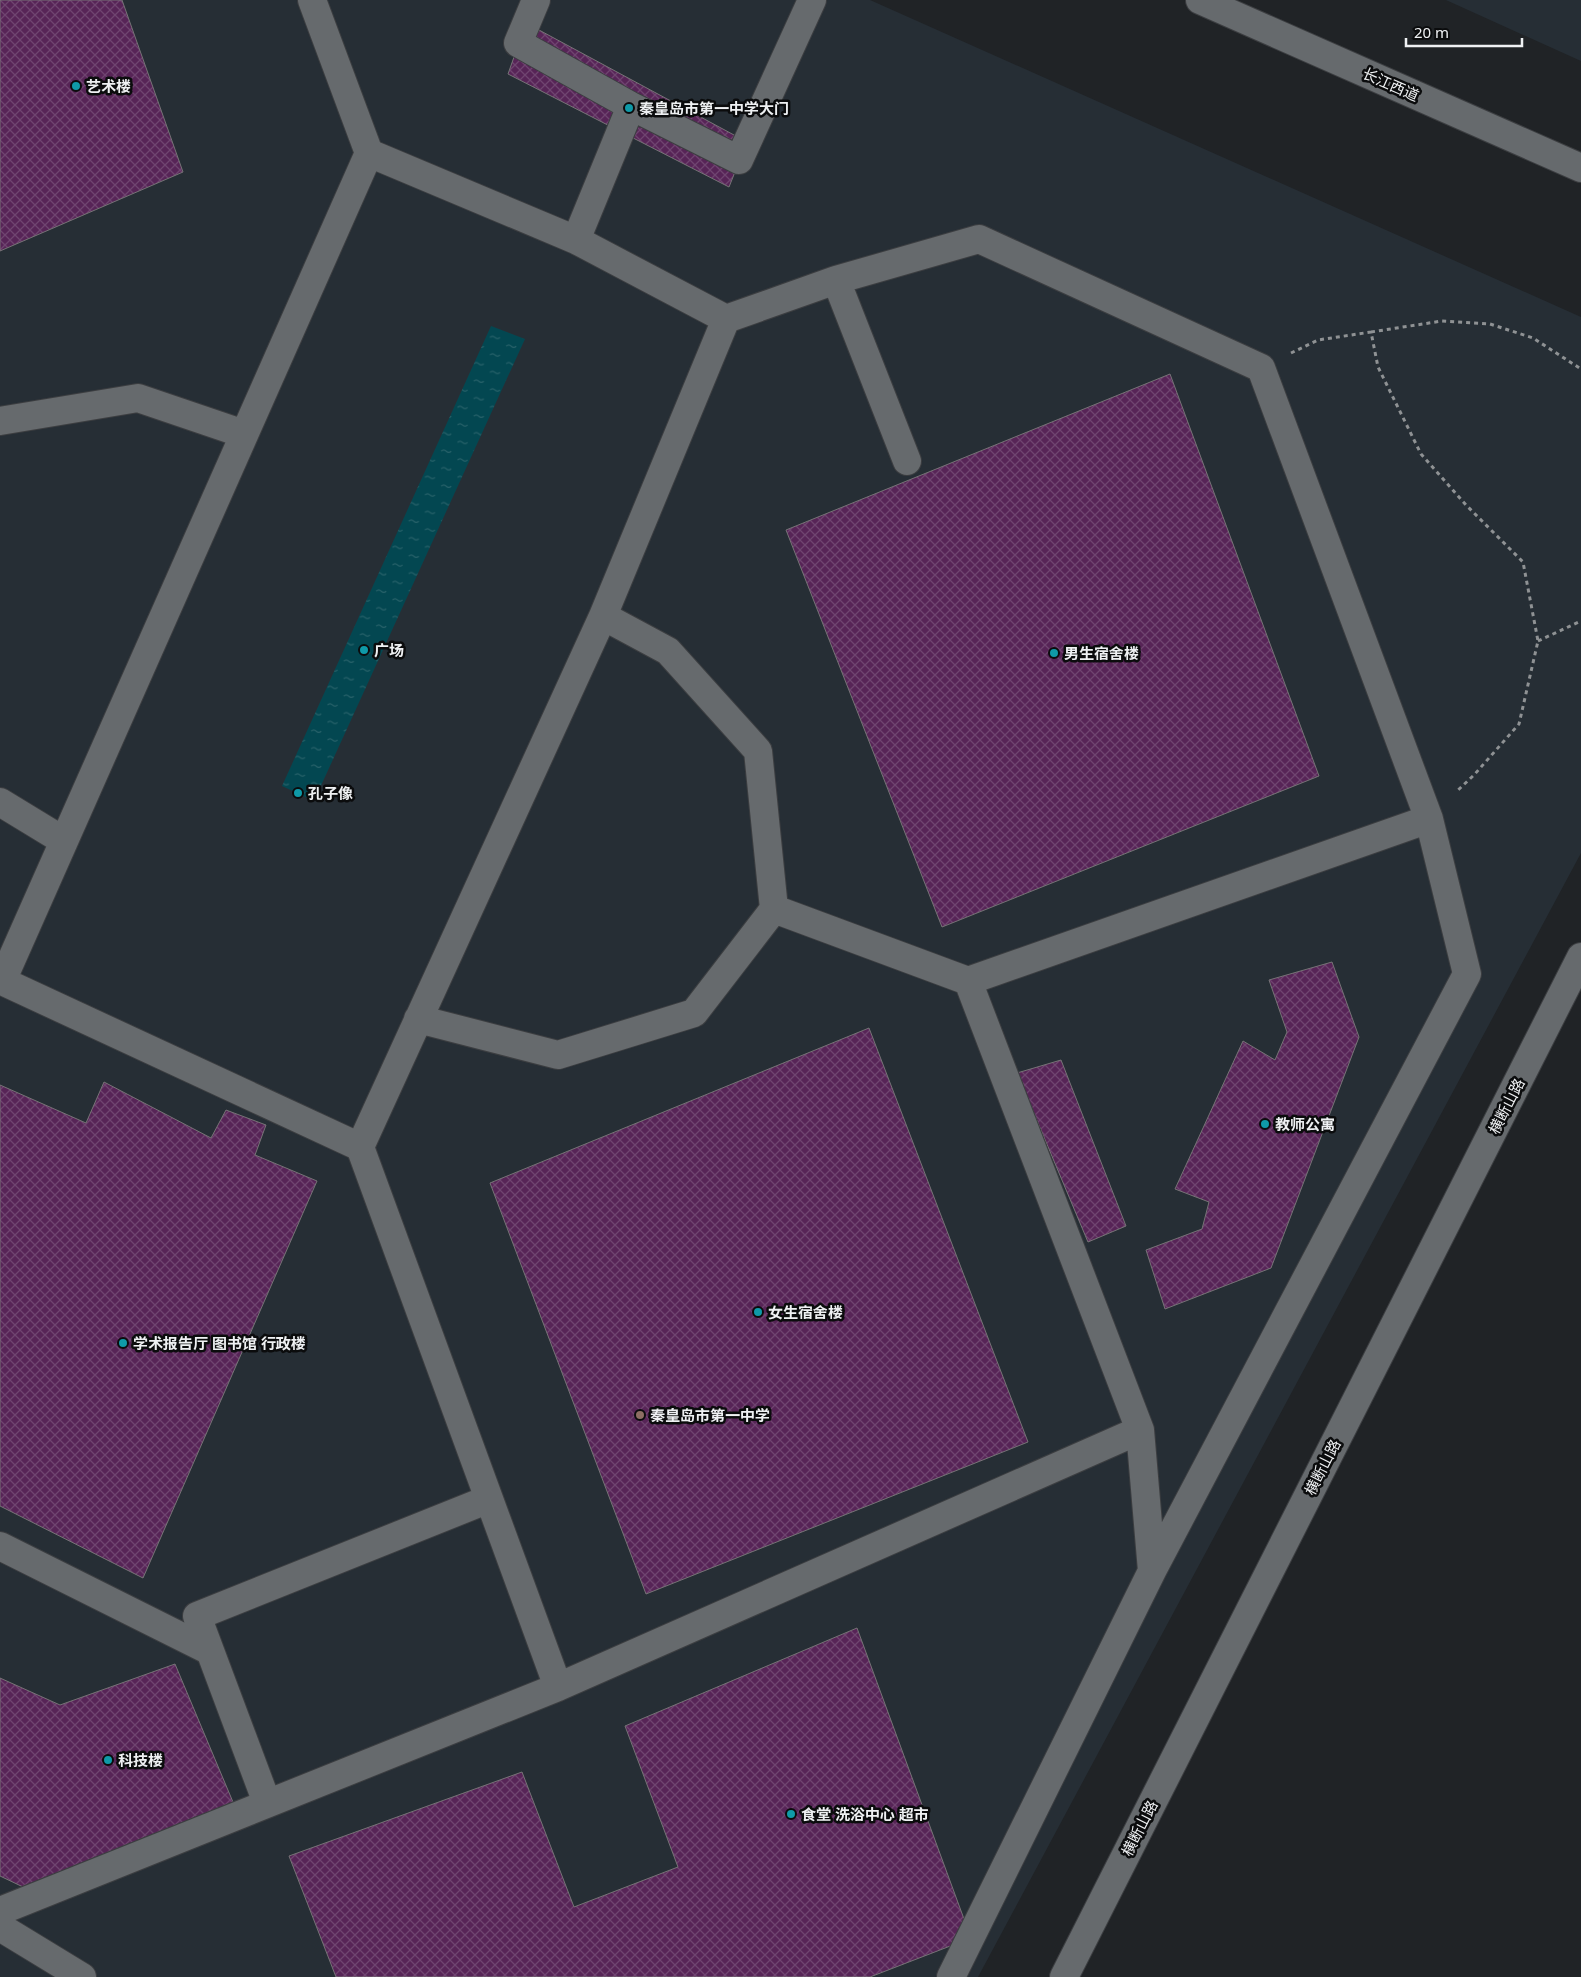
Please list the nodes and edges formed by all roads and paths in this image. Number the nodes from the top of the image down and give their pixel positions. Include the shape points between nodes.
1 (312, 0) edge
2 (536, 0) edge
3 (812, 0) edge
4 (1200, 0) edge
5 (631, 106) junction
6 (369, 153) junction
7 (1581, 168) edge
8 (576, 240) junction
9 (836, 280) junction
10 (726, 319) junction
11 (1371, 332) junction
12 (1261, 368) junction
13 (1581, 369) edge
14 (0, 421) edge
15 (244, 434) junction
16 (907, 460) dead end
17 (603, 616) junction
18 (1581, 621) edge
19 (1538, 641) junction
20 (0, 802) edge
21 (1429, 819) junction
22 (64, 841) junction
23 (774, 909) junction
24 (1581, 957) edge
25 (968, 981) junction
26 (1, 982) edge
27 (418, 1019) junction
28 (360, 1147) junction
29 (1140, 1430) junction
30 (489, 1499) junction
31 (0, 1546) edge
32 (1152, 1571) junction
33 (210, 1651) junction
34 (558, 1687) junction
35 (268, 1803) junction
36 (0, 1911) edge
37 (0, 1927) edge
38 (82, 1977) edge
39 (951, 1977) edge
40 (1064, 1977) edge

1 - 6 street
2 - 5 street via 518,43
3 - 5 street via 739,160
4 - 7 street, 长江西道
5 - 8 street
6 - 8 street
6 - 15 street
8 - 10 street
9 - 10 street
9 - 12 street via 980,239
9 - 16 street
10 - 17 street
11 - 12 path via 1318,340
11 - 13 path via 1442,321 1490,324 1533,338
11 - 19 path via 1378,367 1421,454 1523,562
12 - 21 street
14 - 15 street via 138,398
15 - 22 street
17 - 23 street via 668,651 758,751
17 - 27 street
18 - 19 path
19 - 21 path via 1519,724 1474,776
20 - 22 street
21 - 25 street
21 - 32 street via 1466,974
22 - 26 street
23 - 25 street
23 - 27 street via 694,1013 576,1050 558,1055
24 - 40 street, 横断山路
25 - 29 street
26 - 28 street
27 - 28 street
28 - 30 street
29 - 32 street
29 - 34 street
30 - 33 street via 197,1616
30 - 34 street
31 - 33 street
32 - 39 street
33 - 35 street
34 - 35 street
35 - 36 street
37 - 38 street

